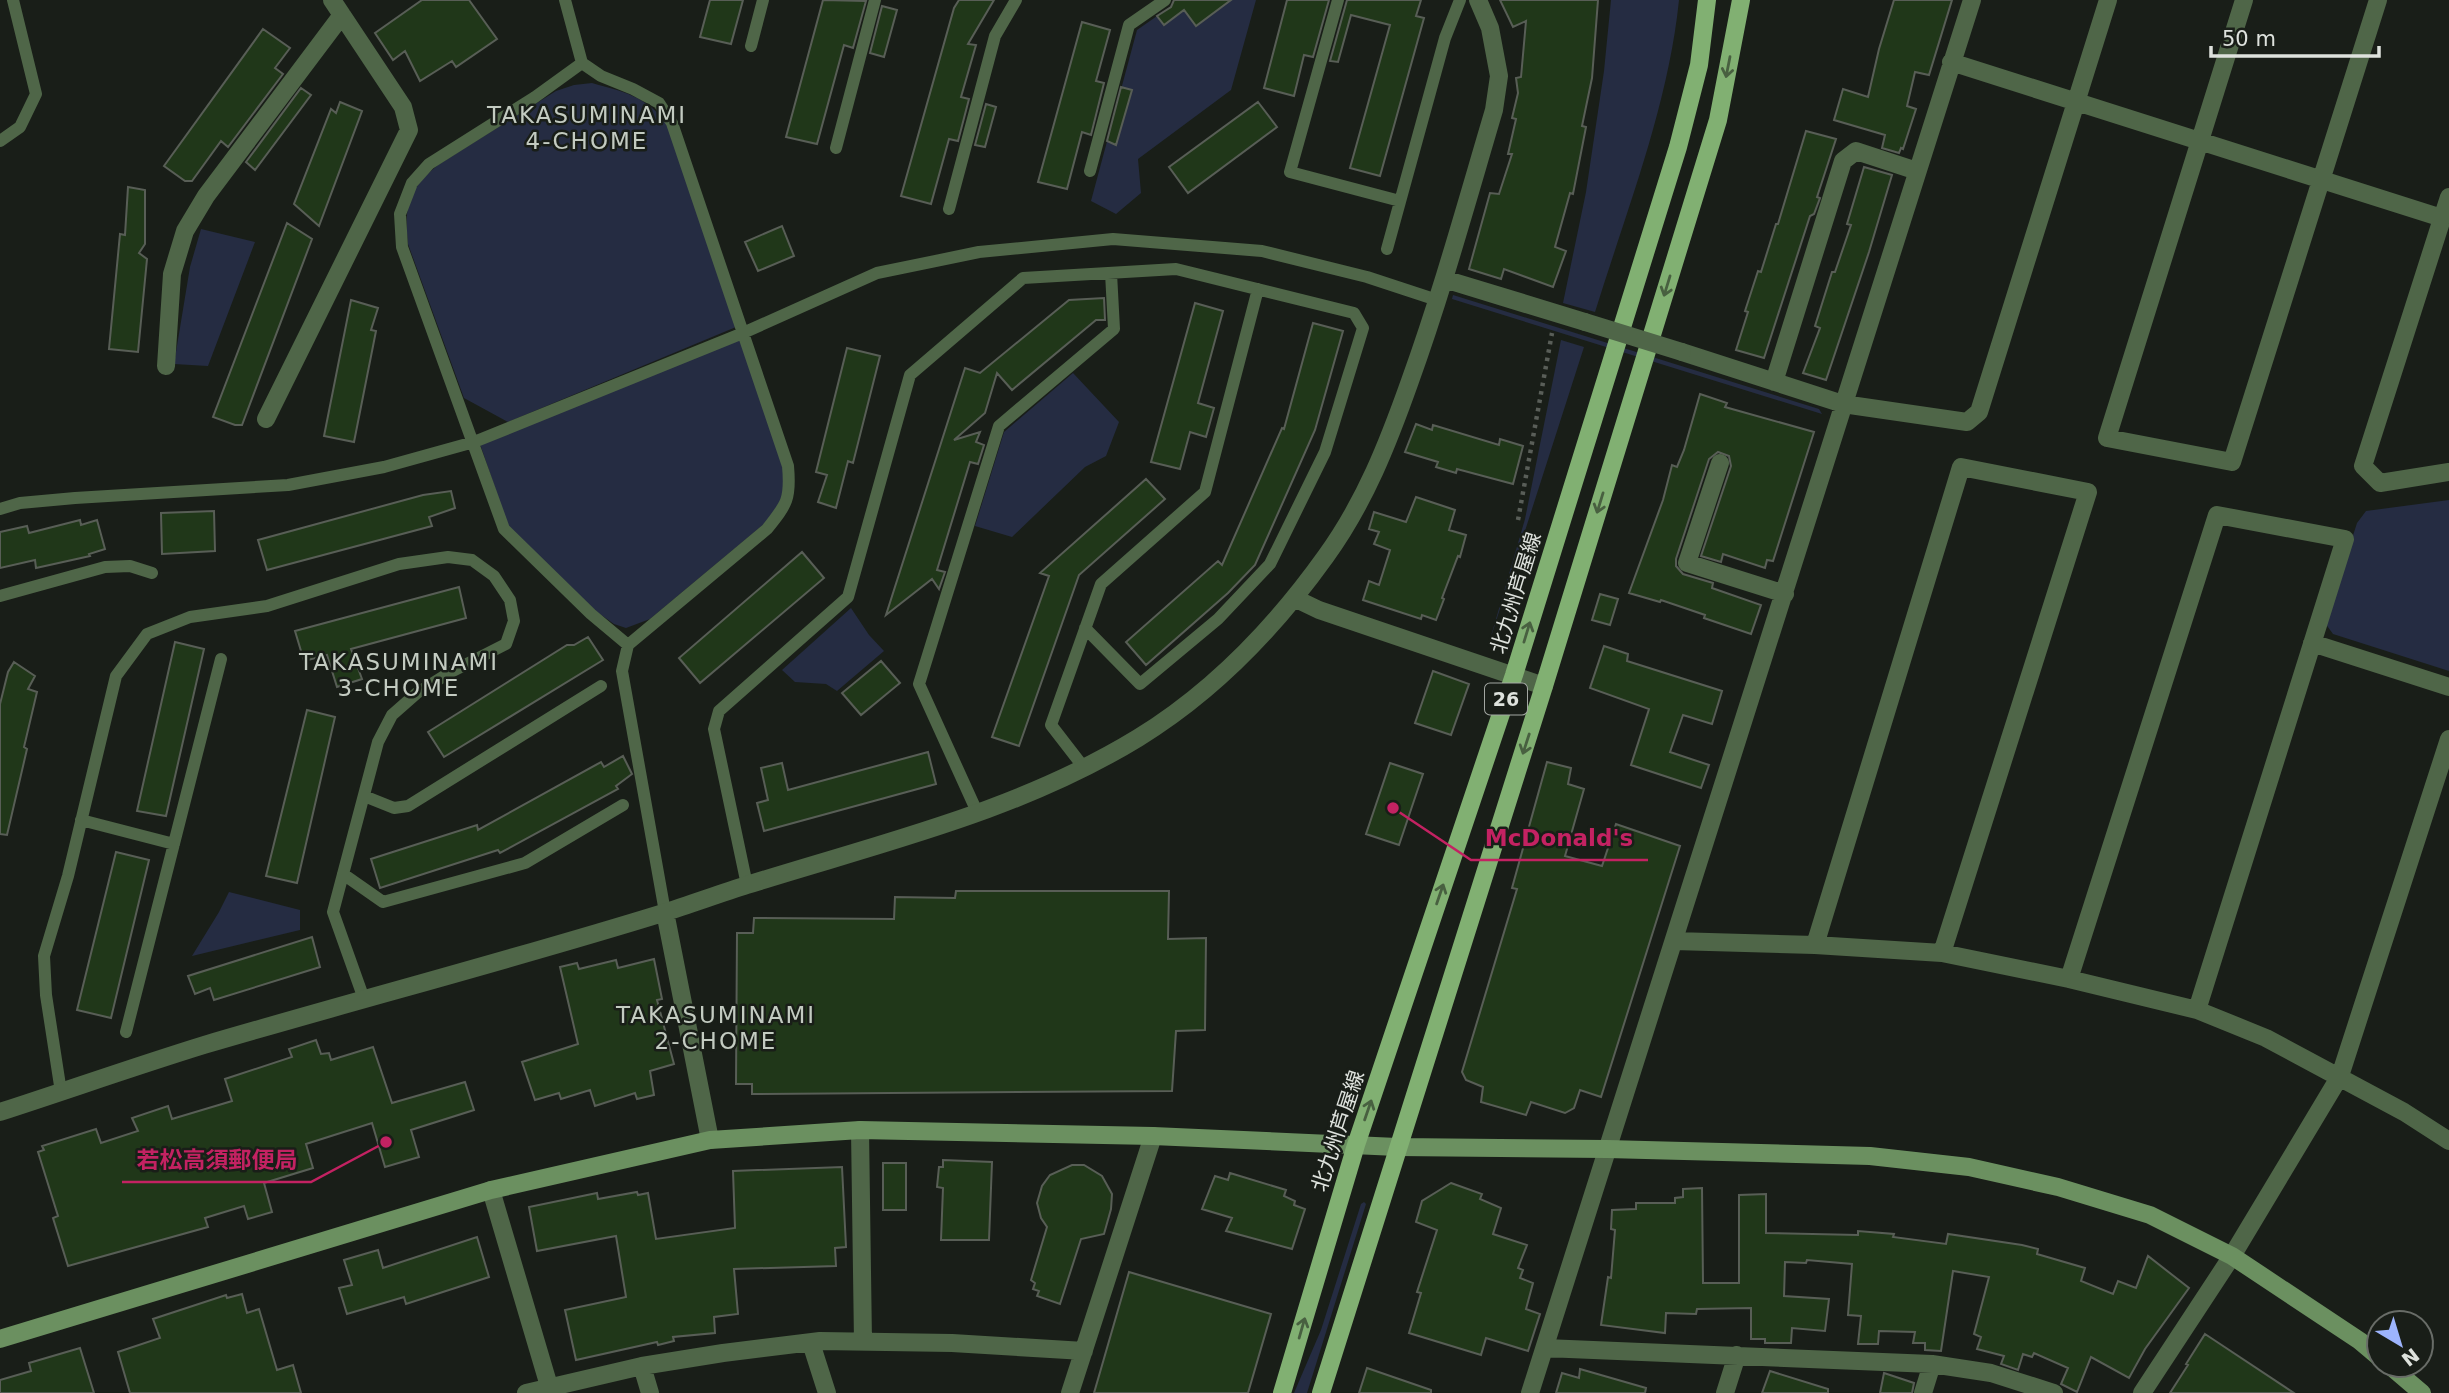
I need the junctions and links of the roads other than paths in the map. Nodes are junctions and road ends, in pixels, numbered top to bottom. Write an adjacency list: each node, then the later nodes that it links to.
1 (13, 0): 21 (lane)
2 (565, 0): 19 (lane)
3 (763, 0): 17 (lane)
4 (875, 0): 23 (lane)
5 (1016, 0): 29 (lane)
6 (1165, 0): 24 (lane)
7 (1338, 0): 28 (lane)
8 (1460, 0): 28 (lane)
9 (1478, 0): 33 (street)
10 (1707, 0): 53 (main road, 北九州芦屋線 / 26, one-way to 10)
11 (1741, 0): 55 (main road, 26, one-way to 55)
12 (1972, 0): 18 (street)
13 (2108, 0): 20 (street)
14 (2244, 0): 22 (street)
15 (2378, 0): 26 (street)
16 (337, 8): 37 (street); 40 (street)
17 (751, 46)
18 (1951, 62): 20 (street); 25 (street)
19 (582, 63): 36 (lane); 41 (lane)
20 (2076, 103): 22 (street); 39 (street)
21 (0, 141)
22 (2201, 142): 26 (street); 26 (street)
23 (836, 148)
24 (1090, 171)
25 (1917, 171): 38 (street); 39 (street)
26 (2322, 180): 30 (street)
27 (2449, 197): 30 (street)
28 (1401, 201): 31 (lane)
29 (949, 209)
30 (2442, 218): 43 (street)
31 (1387, 249)
32 (1111, 273): 34 (lane); 61 (lane); 65 (lane)
33 (1444, 279): 35 (street); 38 (street, bridge)
34 (1258, 289): 49 (lane); 49 (lane)
35 (1437, 300): 36 (lane); 48 (street)
36 (743, 333): 41 (lane); 51 (lane)
37 (166, 366)
38 (1774, 382): 39 (street)
39 (1843, 404): 46 (street)
40 (266, 419)
41 (474, 442): 44 (lane); 51 (lane)
42 (1720, 463): 46 (street)
43 (2449, 472)
44 (0, 509)
45 (152, 573): 47 (lane)
46 (1784, 594): 67 (street)
47 (0, 596)
48 (1294, 598): 53 (street); 58 (street)
49 (1086, 628): 58 (lane)
50 (2312, 643): 56 (street); 70 (street); 72 (street)
51 (628, 645): 66 (lane)
52 (221, 659): 63 (lane)
53 (1514, 675): 55 (street); 81 (main road, 北九州芦屋線 / 26, one-way to 53)
54 (601, 686): 59 (lane)
55 (1544, 686): 82 (main road, 26, one-way to 82)
56 (2449, 687)
57 (2449, 739): 74 (street)
58 (1085, 769): 61 (street)
59 (364, 796): 62 (lane); 64 (lane)
60 (623, 805): 64 (lane)
61 (978, 814): 65 (street)
62 (81, 820): 63 (lane); 75 (lane)
63 (174, 844): 73 (lane)
64 (343, 874): 71 (lane)
65 (747, 885): 66 (street)
66 (665, 912): 71 (street); 79 (street)
67 (1674, 941): 68 (street); 83 (street)
68 (1815, 945): 69 (street); 69 (street)
69 (1942, 953): 70 (street)
70 (2068, 979): 72 (street)
71 (364, 999): 75 (street)
72 (2197, 1010): 74 (street)
73 (126, 1032)
74 (2340, 1076): 80 (street); 85 (street)
75 (61, 1092): 76 (street)
76 (0, 1112)
77 (860, 1130): 78 (street); 79 (street); 87 (street)
78 (1153, 1136): 81 (street); 91 (street)
79 (710, 1140): 84 (street)
80 (2449, 1141)
81 (1356, 1145): 82 (street); 101 (main road, 北九州芦屋線 / 26, one-way to 81)
82 (1397, 1147): 83 (street); 102 (main road, 26)
83 (1607, 1149): 85 (street); 90 (street)
84 (491, 1190): 86 (street); 96 (street)
85 (2232, 1256): 89 (street); 107 (street)
86 (0, 1339)
87 (863, 1342): 88 (street); 91 (street)
88 (811, 1343): 94 (street); 99 (street)
89 (2365, 1345)
90 (1545, 1348): 92 (street); 103 (street)
91 (1084, 1351): 100 (street)
92 (1737, 1355): 93 (street); 104 (street)
93 (1932, 1364): 105 (street); 106 (street)
94 (642, 1366): 96 (street); 98 (street)
95 (2406, 1379): 108 (street)
96 (549, 1386): 97 (street)
97 (527, 1393)
98 (650, 1393)
99 (827, 1393)
100 (1070, 1393)
101 (1282, 1393)
102 (1321, 1393)
103 (1530, 1393)
104 (1725, 1393)
105 (1923, 1393)
106 (2054, 1393)
107 (2142, 1393)
108 (2422, 1393)

